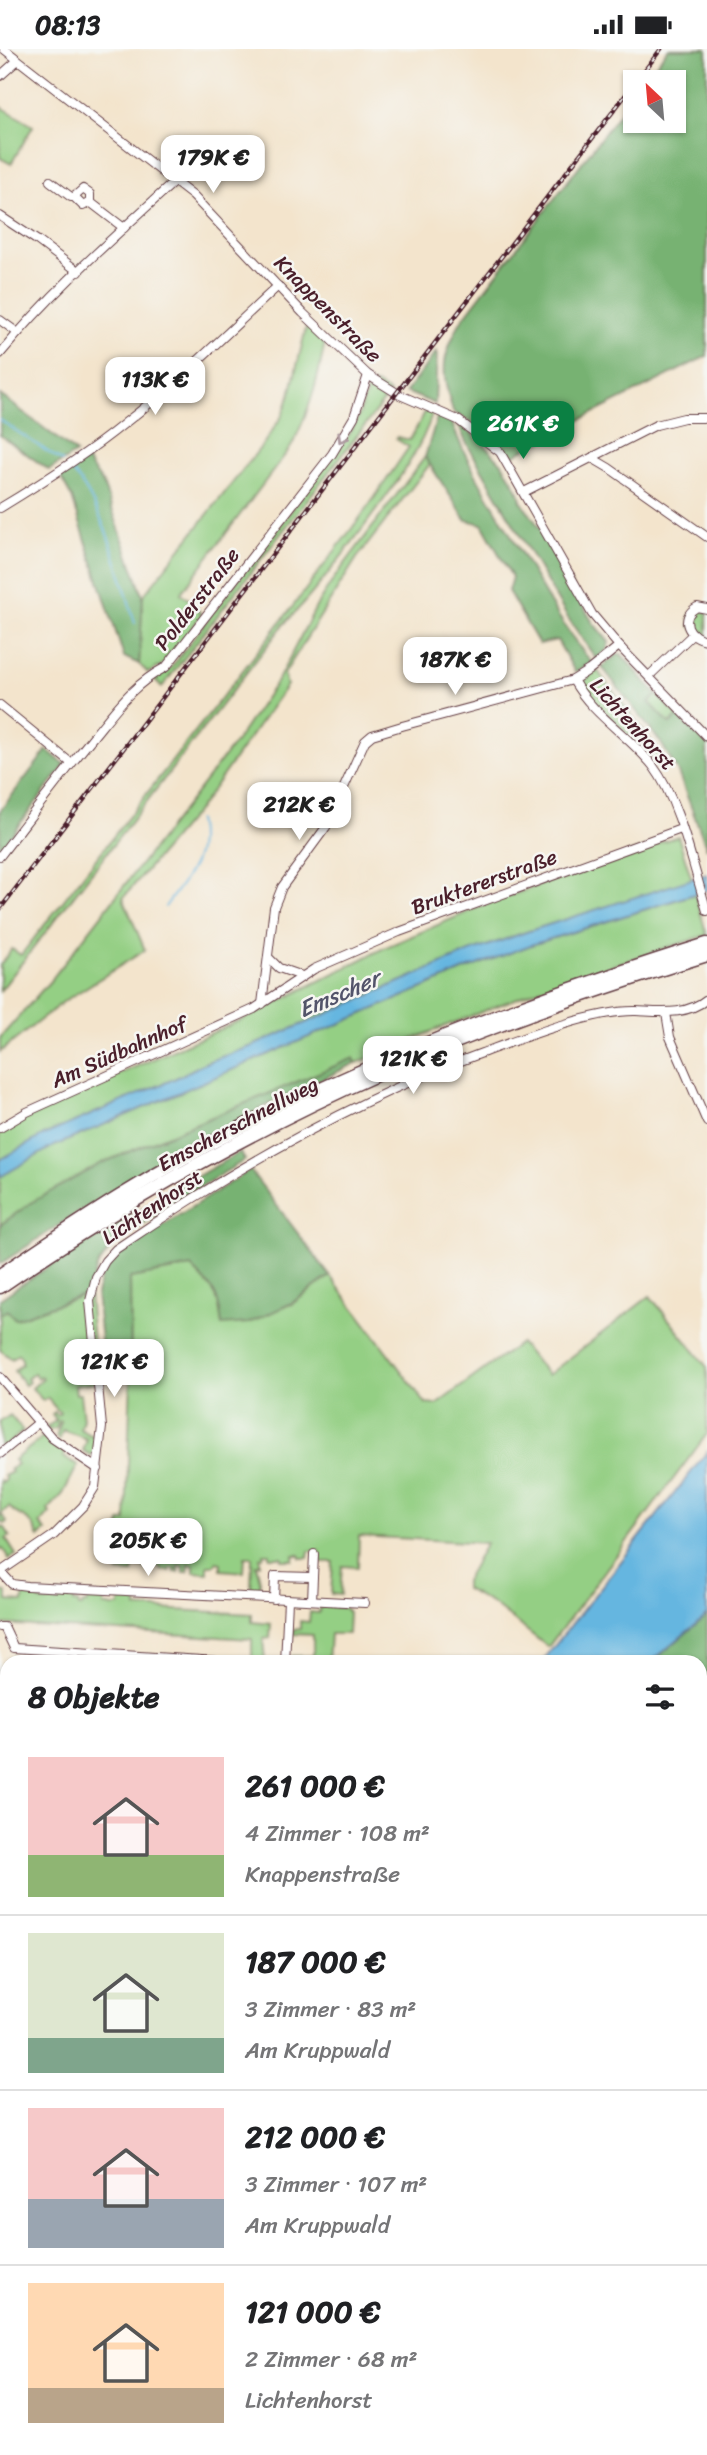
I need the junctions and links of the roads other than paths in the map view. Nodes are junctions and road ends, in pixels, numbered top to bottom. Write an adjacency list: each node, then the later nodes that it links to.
1 (4, 49): 2 (street, Knappenstraße)
2 (18, 60): 3 (street); 5 (street, Knappenstraße)
3 (0, 76)
4 (50, 181): 7 (street)
5 (175, 181): 7 (street); 9 (street, Knappenstraße)
6 (0, 216): 8 (street)
7 (124, 228): 8 (street)
8 (79, 272): 11 (street)
9 (278, 286): 13 (street, Knappenstraße); 17 (street)
10 (0, 320): 11 (street)
11 (18, 333): 12 (street)
12 (0, 354)
13 (368, 375): 16 (street, Knappenstraße); 27 (street, Polderstraße, one-way to 27)
14 (707, 418): 15 (street)
15 (592, 458): 16 (street); 18 (street)
16 (524, 492): 22 (street, Knappenstraße)
17 (0, 508)
18 (707, 537)
19 (707, 609): 20 (street)
20 (693, 634): 21 (street); 23 (street)
21 (707, 640)
22 (620, 646): 23 (street, Knappenstraße); 24 (street)
23 (649, 677): 26 (street, Knappenstraße)
24 (573, 680): 28 (street, Lichtenhorst); 33 (street)
25 (0, 705): 27 (street)
26 (707, 737)
27 (71, 763): 29 (street, Polderstraße)
28 (681, 829): 30 (street, Lichtenhorst); 34 (street, Bruktererstraße)
29 (0, 856)
30 (707, 911)
31 (707, 944): 40 (highway, Emscherschnellweg)
32 (707, 955): 41 (highway, Emscherschnellweg)
33 (268, 957): 34 (street); 36 (street)
34 (302, 976): 36 (street, Bruktererstraße)
35 (707, 999): 37 (street, Lichtenhorst)
36 (258, 1006): 39 (street, Am Südbahnhof)
37 (666, 1013): 38 (street); 45 (street, Lichtenhorst)
38 (707, 1122)
39 (0, 1128)
40 (0, 1275)
41 (0, 1287)
42 (0, 1377): 43 (street)
43 (38, 1423): 44 (street); 45 (street)
44 (0, 1454)
45 (98, 1469): 47 (street, Lichtenhorst)
46 (314, 1554): 48 (street)
47 (1, 1572): 49 (street)
48 (312, 1577): 49 (street); 51 (street)
49 (274, 1599): 50 (street)
50 (288, 1600): 51 (street); 55 (street)
51 (312, 1600): 52 (street)
52 (365, 1603)
53 (0, 1627): 54 (street)
54 (124, 1655)
55 (285, 1655)

